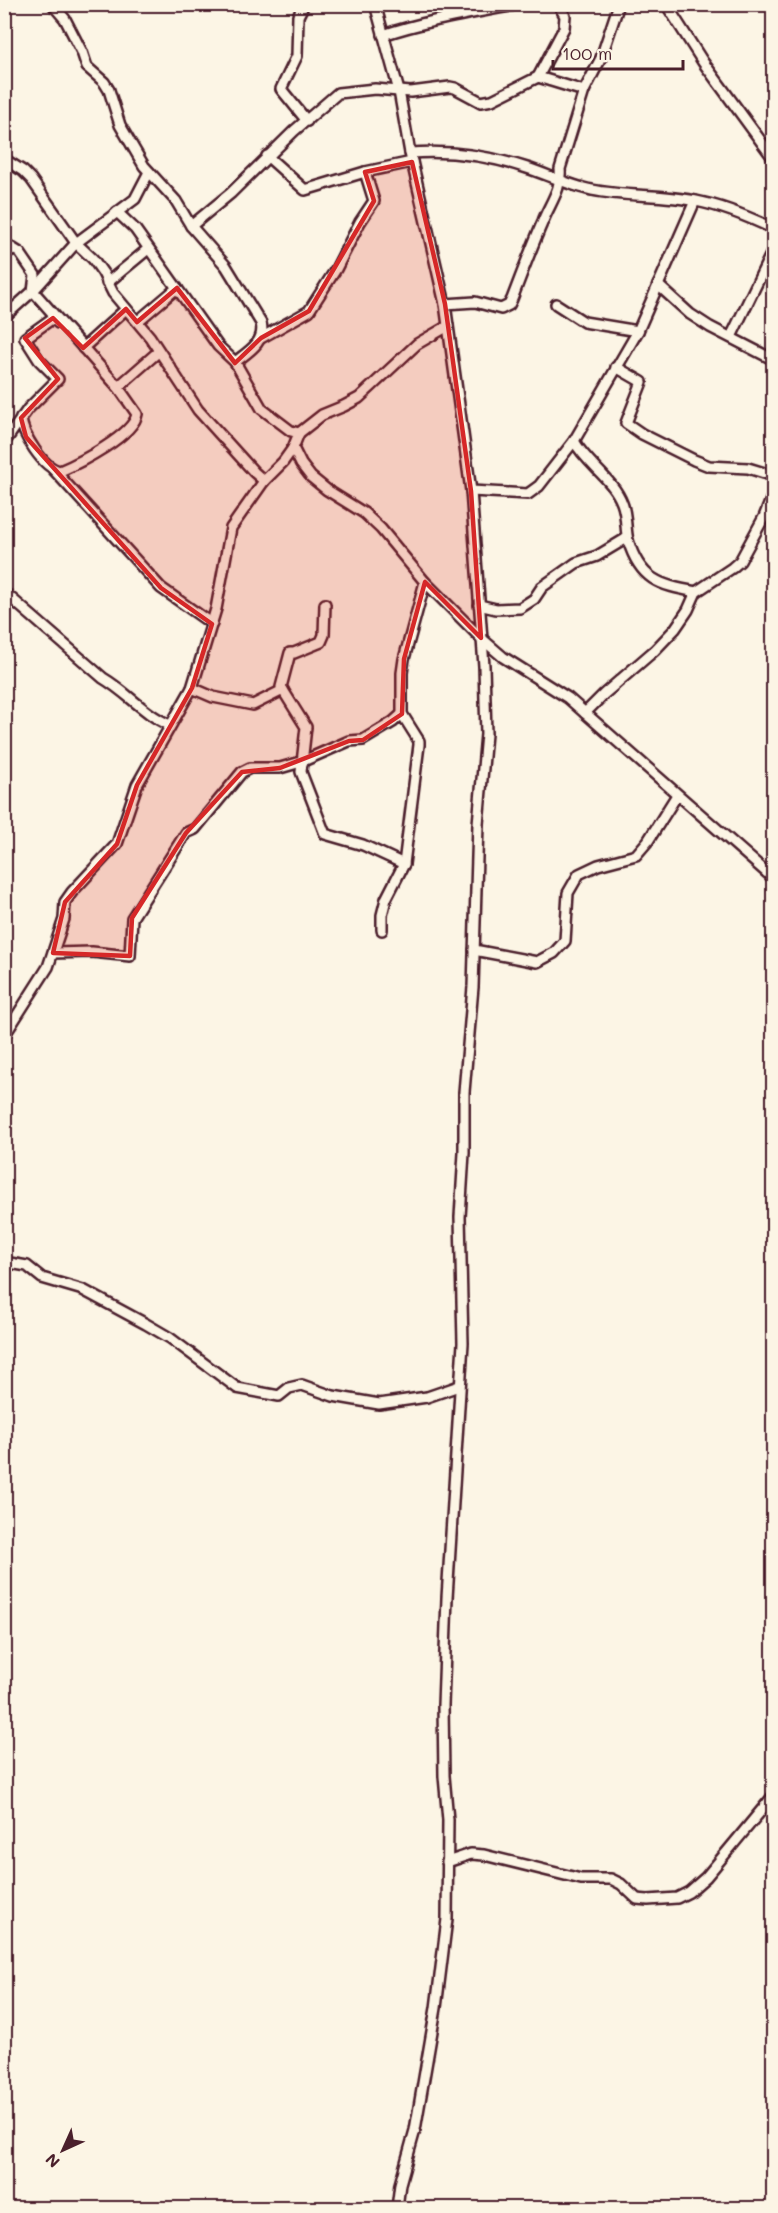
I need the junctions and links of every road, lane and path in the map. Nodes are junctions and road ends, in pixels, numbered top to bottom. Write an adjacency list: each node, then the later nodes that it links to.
1 (304, 4): 12 (street)
2 (375, 4): 8 (street)
3 (520, 4): 8 (street)
4 (558, 4): 9 (street)
5 (619, 4): 11 (street)
6 (666, 4): 16 (street)
7 (53, 5): 17 (street)
8 (383, 35): 10 (street)
9 (538, 77): 10 (street); 11 (street)
10 (399, 91): 12 (street); 14 (street)
11 (584, 91): 19 (street)
12 (307, 121): 13 (street)
13 (267, 156): 18 (street); 22 (street)
14 (411, 157): 18 (street); 19 (street); 32 (street)
15 (4, 159): 25 (street)
16 (774, 159)
17 (149, 172): 21 (street); 22 (street)
18 (365, 172): 40 (street)
19 (561, 179): 20 (street); 32 (street)
20 (695, 201): 23 (street); 29 (street)
21 (117, 212): 25 (street); 27 (street)
22 (191, 226): 40 (street)
23 (774, 229)
24 (4, 243): 31 (street)
25 (76, 243): 28 (street); 31 (street)
26 (774, 248): 39 (street)
27 (148, 249): 28 (street); 30 (street)
28 (107, 283): 34 (street)
29 (658, 285): 38 (street); 39 (street)
30 (177, 288): 36 (street); 44 (street)
31 (33, 291): 35 (street); 41 (street)
32 (445, 304): 37 (street)
33 (556, 304): 38 (street)
34 (126, 309): 36 (street); 41 (street)
35 (4, 317)
36 (138, 321): 42 (street)
37 (448, 326): 48 (street); 55 (street)
38 (638, 331): 45 (street)
39 (731, 336): 43 (street)
40 (261, 338): 44 (street)
41 (83, 348): 46 (street); 47 (street)
42 (158, 352): 46 (street); 54 (street)
43 (774, 360)
44 (235, 362): 48 (street)
45 (616, 367): 49 (street); 53 (street)
46 (118, 387): 52 (street)
47 (21, 418): 50 (street); 52 (street)
48 (299, 433): 51 (street)
49 (574, 441): 55 (street); 57 (street)
50 (4, 443)
51 (294, 448): 54 (street); 58 (street)
52 (52, 468): 63 (street)
53 (774, 476)
54 (264, 481): 63 (street)
55 (471, 492): 62 (street)
56 (774, 492): 60 (street)
57 (627, 538): 60 (street); 62 (street)
58 (425, 582): 64 (street); 68 (street)
59 (4, 592): 69 (street)
60 (696, 592): 67 (street)
61 (325, 604): 66 (street)
62 (479, 604): 64 (street)
63 (212, 624): 65 (street)
64 (481, 638): 67 (street); 75 (street)
65 (192, 688): 66 (street); 69 (street)
66 (283, 690): 70 (street)
67 (585, 713): 71 (street)
68 (402, 714): 70 (street); 72 (street)
69 (170, 725): 76 (street)
70 (301, 762): 72 (street); 76 (street)
71 (676, 795): 73 (street); 75 (street)
72 (404, 864): 74 (street)
73 (774, 879)
74 (382, 930)
75 (474, 950): 79 (street)
76 (53, 953): 77 (street)
77 (4, 1036)
78 (4, 1262): 79 (street)
79 (459, 1386): 81 (street)
80 (774, 1795): 81 (street)
81 (447, 1862): 82 (street)
82 (397, 2208)

